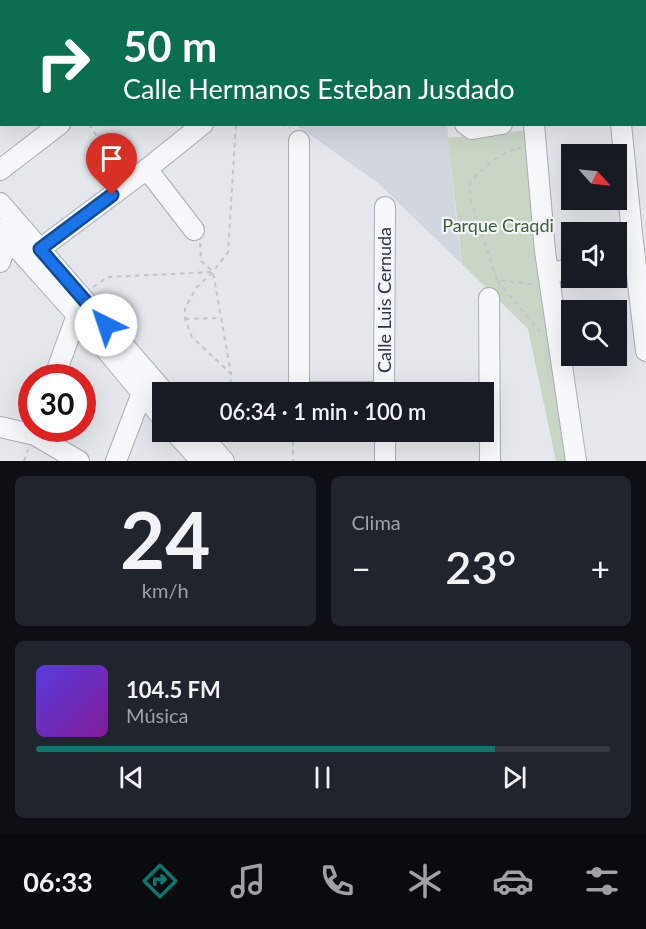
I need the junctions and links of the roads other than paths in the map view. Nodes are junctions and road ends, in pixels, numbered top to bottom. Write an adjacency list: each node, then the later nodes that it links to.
1 (57, 126): 9 (street)
2 (201, 126): 8 (street)
3 (468, 126): 4 (street)
4 (490, 126)
5 (534, 126): 18 (street)
6 (621, 126): 16 (street)
7 (299, 141): 24 (street)
8 (147, 169): 12 (street); 14 (street)
9 (0, 170)
10 (0, 203): 14 (street)
11 (385, 207): 25 (street, Calle Luis Cernuda)
12 (194, 230)
13 (4, 234): 15 (street); 20 (street)
14 (40, 249): 20 (street)
15 (0, 262)
16 (633, 262): 21 (street)
17 (561, 274): 18 (street)
18 (549, 279): 40 (street)
19 (493, 289): 39 (street)
20 (79, 306): 22 (street); 23 (street); 26 (street)
21 (646, 351)
22 (59, 364)
23 (154, 382)
24 (299, 382)
25 (384, 382)
26 (142, 393): 27 (street); 35 (street)
27 (152, 405)
28 (0, 427): 29 (street)
29 (18, 430)
30 (51, 442): 34 (street)
31 (184, 442): 36 (street)
32 (207, 442): 37 (street)
33 (385, 442): 38 (street)
34 (79, 461)
35 (116, 461)
36 (201, 461)
37 (224, 461)
38 (385, 461)
39 (490, 461)
40 (576, 461)

